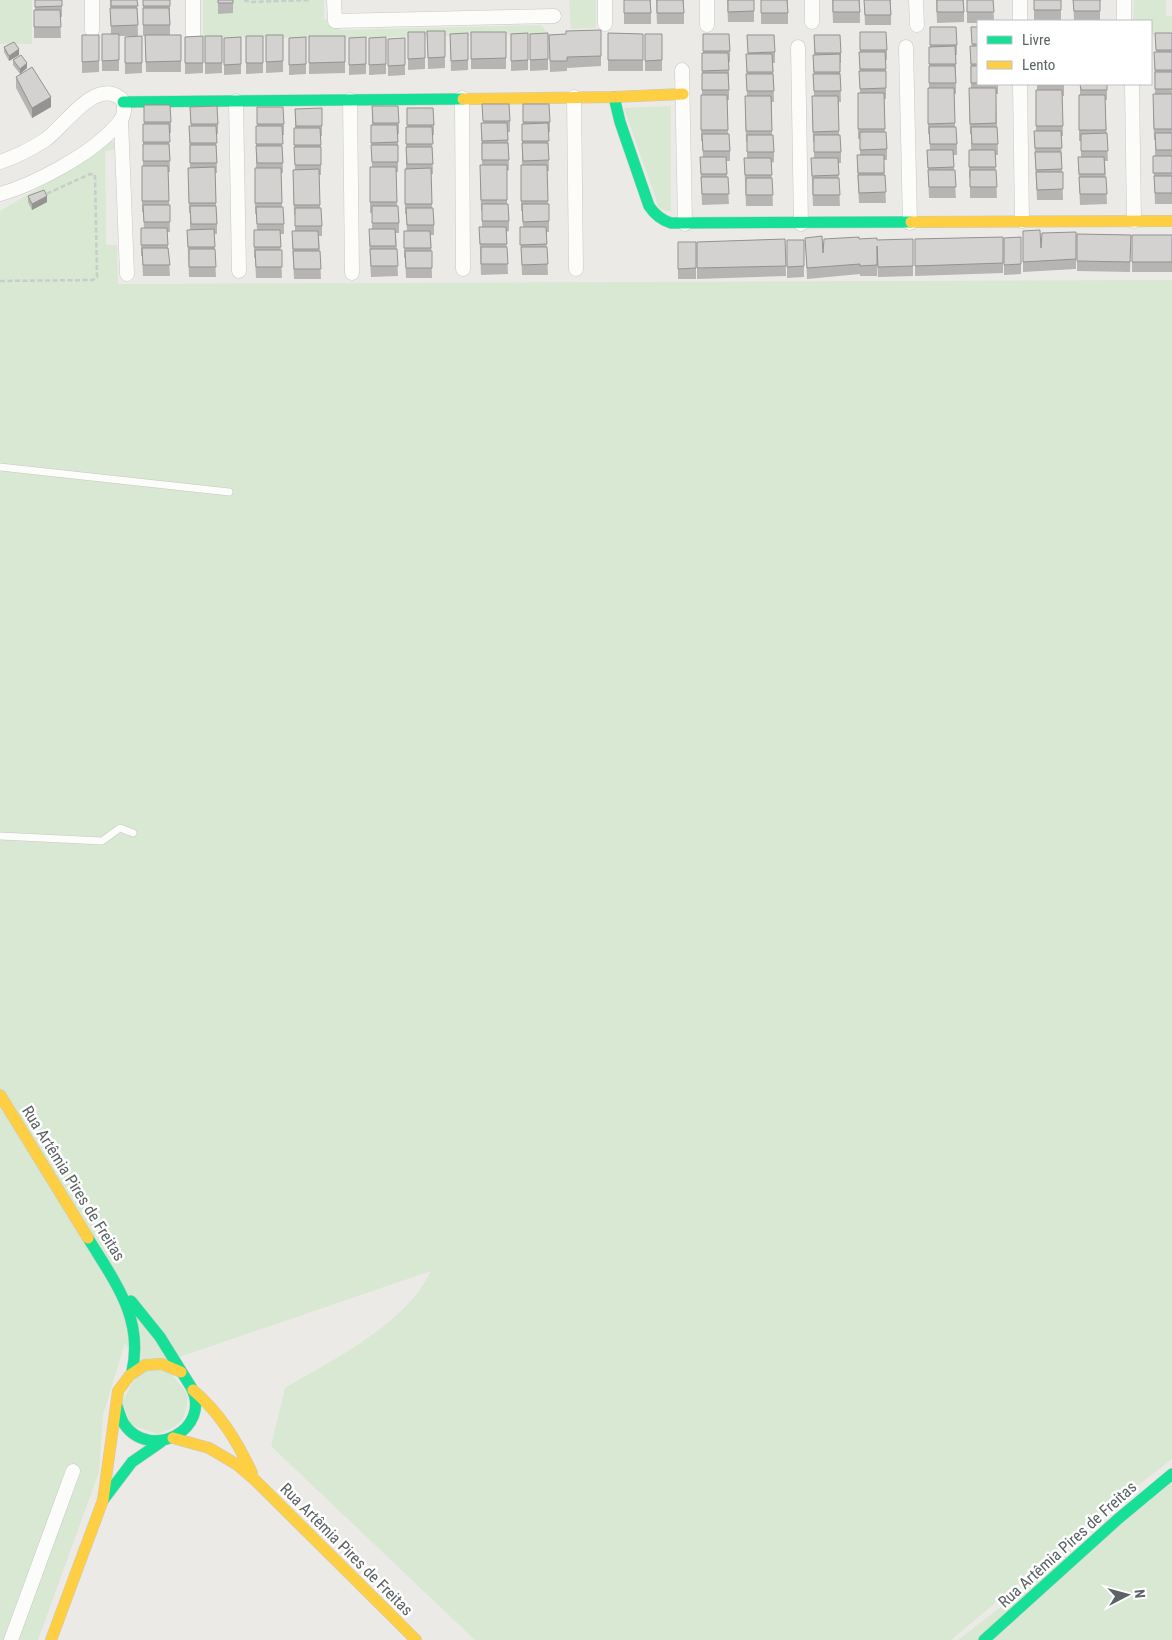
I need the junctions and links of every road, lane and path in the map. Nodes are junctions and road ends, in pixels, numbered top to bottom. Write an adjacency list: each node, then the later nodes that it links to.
1 (92, 0): 19 (street)
2 (193, 0): 20 (street)
3 (244, 0): 4 (path)
4 (311, 0)
5 (334, 0): 12 (street)
6 (605, 0): 16 (street)
7 (707, 0): 17 (street)
8 (812, 0): 15 (street)
9 (916, 0): 18 (street)
10 (1020, 0): 13 (street)
11 (1124, 0): 14 (street)
12 (554, 16)
13 (1020, 20)
14 (1124, 20)
15 (812, 22)
16 (605, 24)
17 (707, 25)
18 (916, 25)
19 (92, 30)
20 (193, 35)
21 (798, 47): 42 (street)
22 (906, 47): 40 (street)
23 (682, 70): 26 (street)
24 (1020, 85): 37 (street)
25 (1132, 85): 38 (street)
26 (683, 94): 28 (street); 41 (street)
27 (574, 97): 28 (street); 29 (street); 44 (street)
28 (614, 97): 41 (street)
29 (462, 98): 30 (street); 43 (street)
30 (350, 100): 31 (street); 46 (street)
31 (236, 101): 32 (street); 45 (street)
32 (123, 102): 33 (street); 34 (street)
33 (121, 120): 35 (street); 47 (street)
34 (0, 162)
35 (0, 194)
36 (44, 195): 48 (path)
37 (1022, 221): 38 (street); 40 (street)
38 (1134, 221): 39 (street)
39 (1172, 221)
40 (910, 223): 42 (street)
41 (685, 224): 42 (street)
42 (801, 224)
43 (463, 269)
44 (576, 269)
45 (238, 271)
46 (352, 273)
47 (127, 274)
48 (0, 281)
49 (0, 467): 50 (lane)
50 (229, 492)
51 (133, 833): 52 (lane)
52 (0, 836)
53 (0, 1094): 54 (street, Rua Artêmia Pires de Freitas)
54 (120, 1290): 55 (street); 56 (street)
55 (132, 1371): 56 (street); 58 (street)
56 (181, 1372): 57 (street)
57 (193, 1390): 59 (street); 63 (street)
58 (117, 1405): 60 (street); 64 (street)
59 (173, 1438): 60 (street); 63 (street)
60 (161, 1442): 64 (street)
61 (73, 1471): 65 (street)
62 (1172, 1474): 68 (street, Rua Artêmia Pires de Freitas)
63 (256, 1481): 67 (street, Rua Artêmia Pires de Freitas)
64 (103, 1500): 66 (street)
65 (10, 1640)
66 (51, 1640)
67 (416, 1640)
68 (984, 1640)

